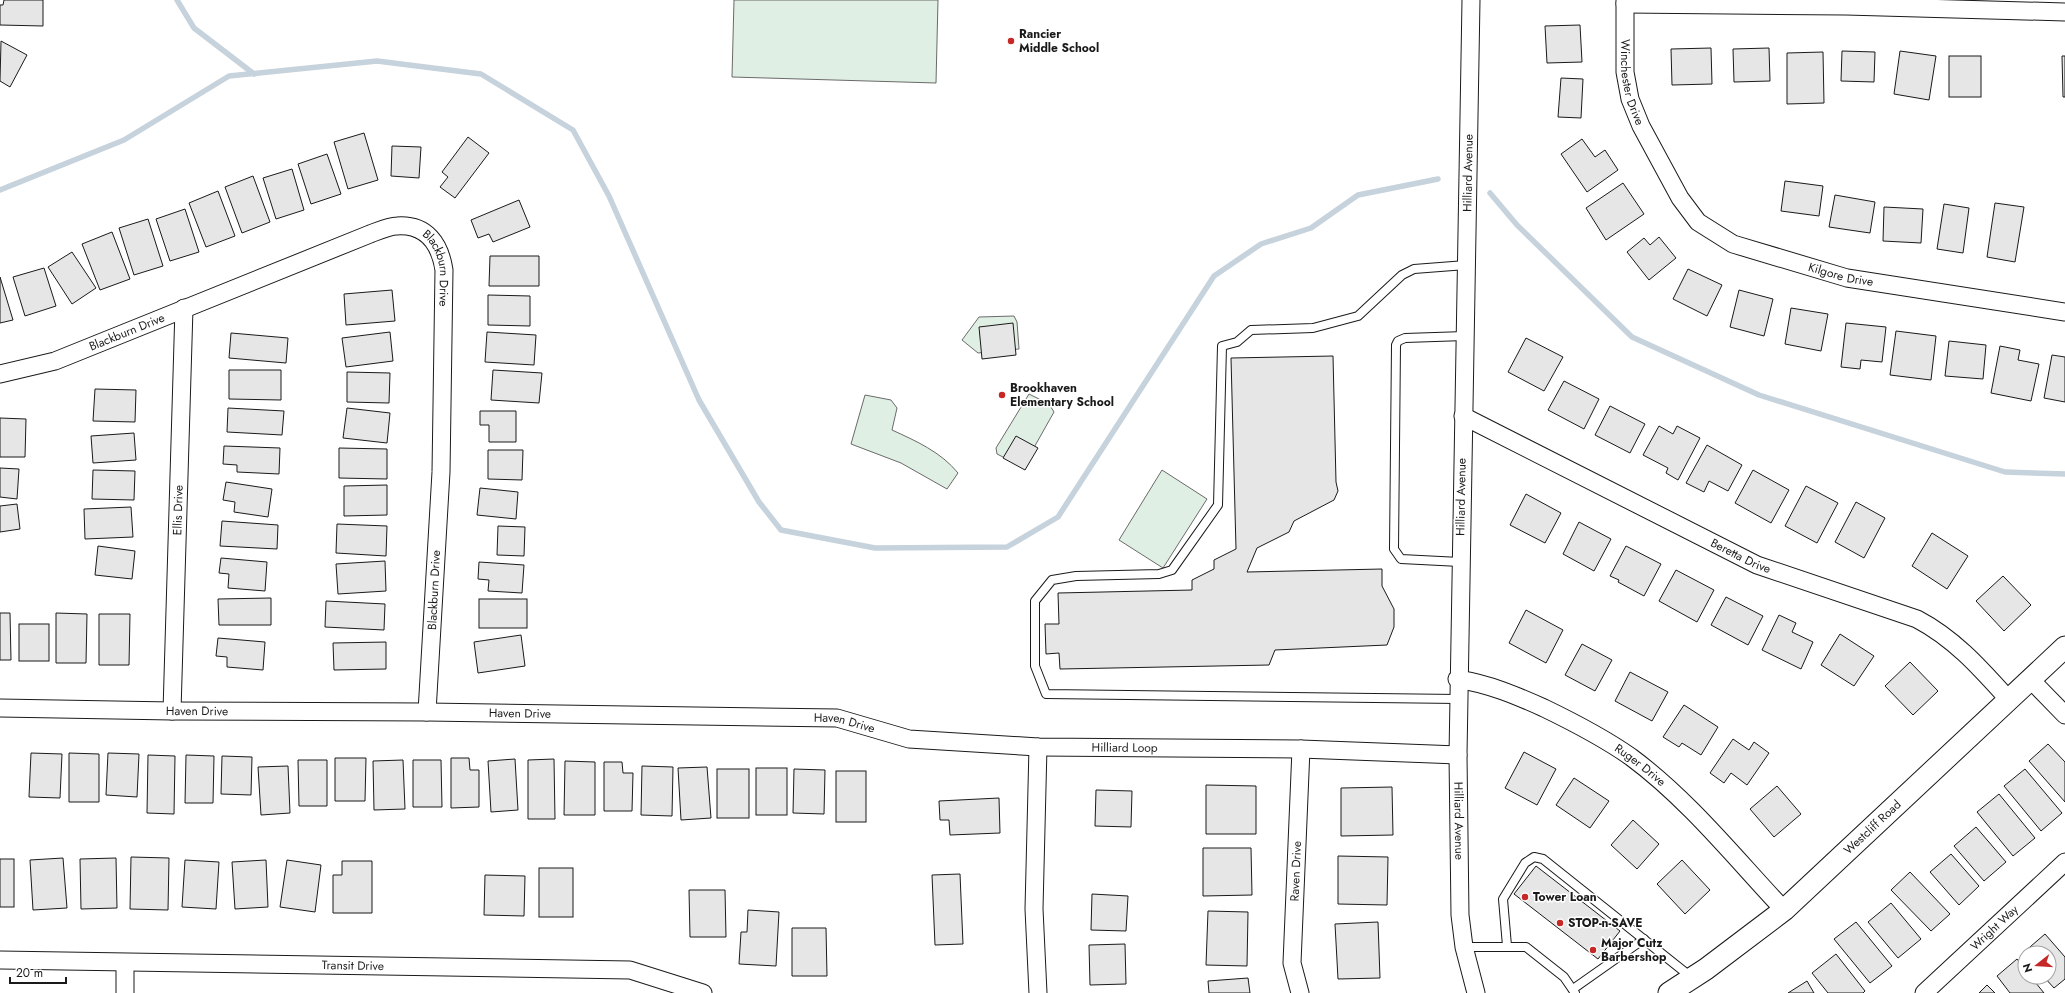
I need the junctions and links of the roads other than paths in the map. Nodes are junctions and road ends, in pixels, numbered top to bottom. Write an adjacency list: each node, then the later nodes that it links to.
1 (1471, 0): 5 (street, Hilliard Avenue)
2 (1625, 2): 3 (street); 4 (street, Winchester Drive)
3 (2065, 12)
4 (1659, 159): 7 (street, Kilgore Drive)
5 (1466, 265): 8 (street, Hilliard Avenue); 15 (lane)
6 (184, 308): 9 (street, Blackburn Drive); 18 (street, Ellis Drive); 19 (street, Blackburn Drive)
7 (2065, 312)
8 (1465, 336): 10 (street, Hilliard Avenue); 11 (lane)
9 (0, 374)
10 (1463, 416): 11 (street, Hilliard Avenue); 16 (street, Beretta Drive)
11 (1460, 562): 13 (street, Hilliard Avenue)
12 (2065, 647): 14 (street, Westcliff Road)
13 (1458, 679): 15 (street, Hilliard Avenue); 25 (street, Ruger Drive)
14 (2030, 680): 16 (street, Westcliff Road); 20 (street)
15 (1458, 699): 23 (street, Hilliard Avenue)
16 (2009, 700): 25 (street, Westcliff Road)
17 (0, 708): 18 (street, Haven Drive)
18 (172, 712): 19 (street, Haven Drive)
19 (427, 712): 21 (street, Haven Drive)
20 (2065, 715)
21 (1038, 747): 22 (street, Hilliard Loop); 35 (street)
22 (1301, 749): 23 (street, Hilliard Loop); 36 (street, Raven Drive)
23 (1458, 755): 28 (street, Hilliard Avenue)
24 (2065, 862): 39 (street, Wright Way)
25 (1784, 910): 31 (street, Westcliff Road)
26 (1644, 939): 27 (lane); 31 (lane); 32 (lane)
27 (1507, 946): 28 (lane); 32 (lane)
28 (1464, 947): 37 (street, Hilliard Avenue)
29 (0, 960): 30 (street, Transit Drive)
30 (125, 963): 33 (street); 34 (street, Transit Drive)
31 (1693, 979): 38 (street, Westcliff Road)
32 (1574, 991)
33 (124, 993)
34 (703, 993)
35 (1038, 993)
36 (1300, 993)
37 (1476, 993)
38 (1669, 993)
39 (1924, 993)

